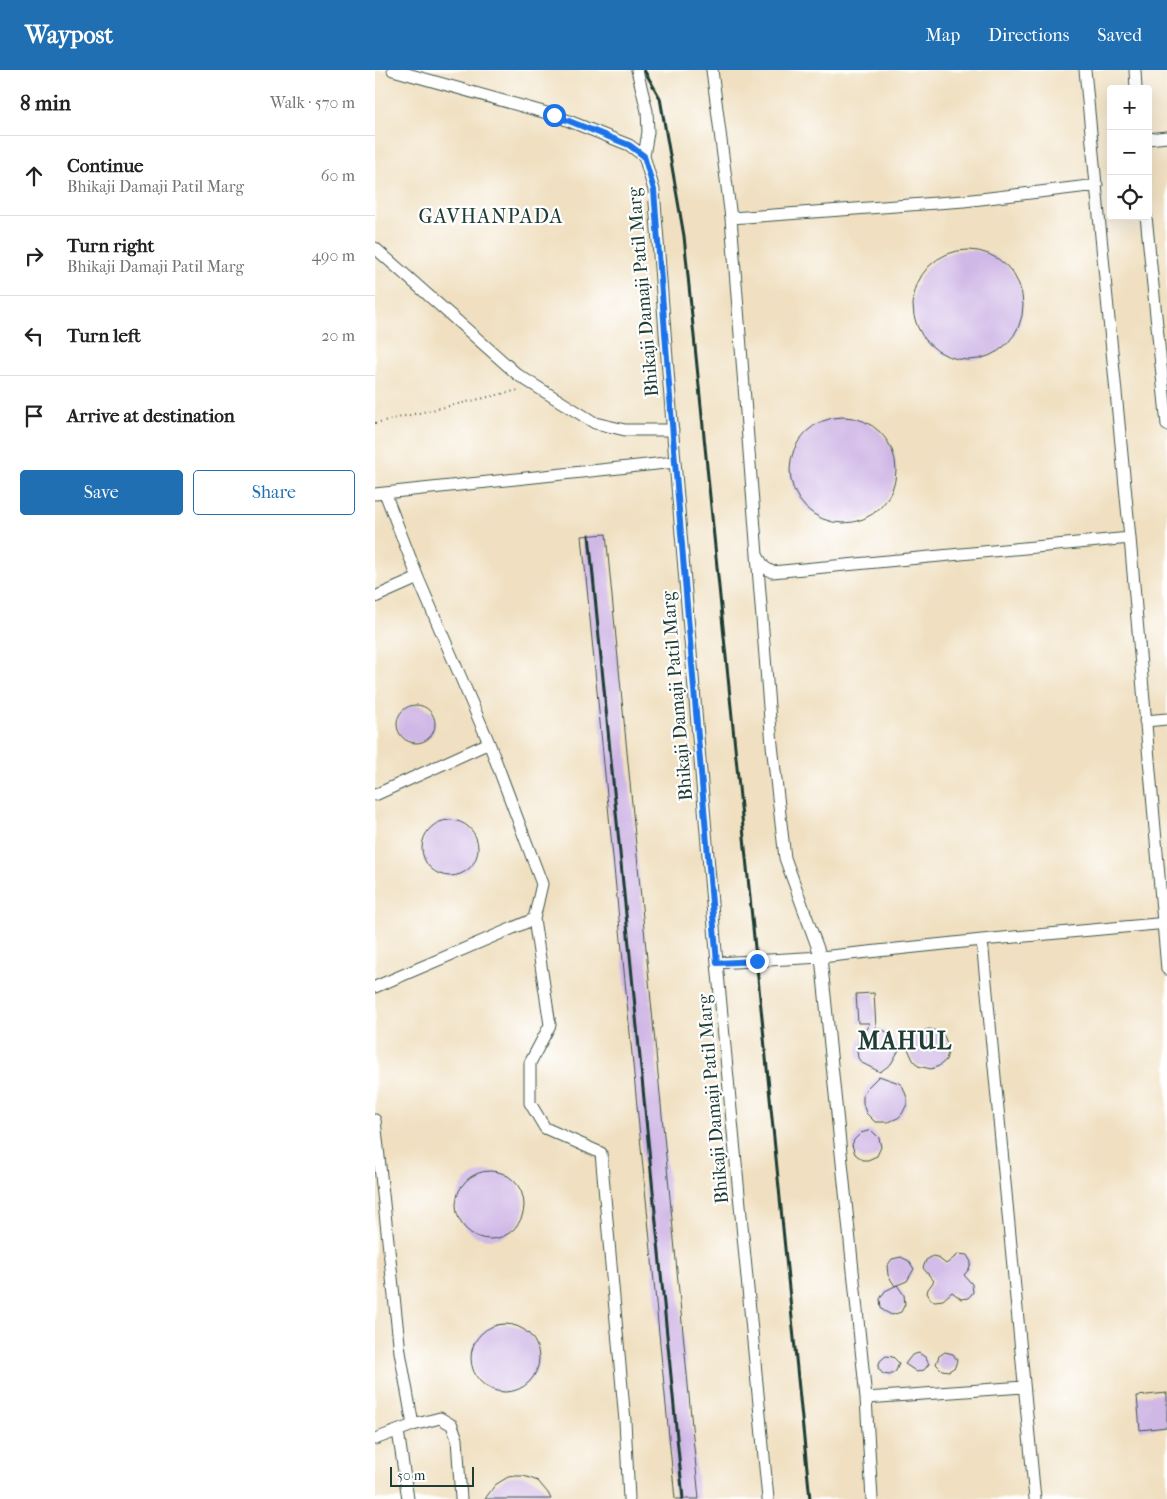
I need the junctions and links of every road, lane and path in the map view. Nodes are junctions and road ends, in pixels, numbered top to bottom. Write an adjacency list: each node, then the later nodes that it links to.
1 (393, 70): 9 (street)
2 (637, 70): 9 (street)
3 (712, 70): 11 (street)
4 (1085, 70): 10 (street)
5 (1135, 70): 6 (street)
6 (1136, 85)
7 (1167, 137): 8 (street)
8 (1152, 139)
9 (644, 156): 18 (street, Bhikaji Damaji Patil Marg)
10 (1097, 186): 11 (street); 21 (street)
11 (731, 218): 22 (street)
12 (1147, 220): 14 (street)
13 (375, 248): 15 (street)
14 (1162, 341): 17 (street)
15 (536, 386): 16 (path); 18 (street)
16 (375, 424)
17 (1167, 425)
18 (673, 430): 19 (street, Bhikaji Damaji Patil Marg)
19 (675, 462): 20 (street); 33 (street, Bhikaji Damaji Patil Marg)
20 (380, 494): 23 (street)
21 (1130, 538): 22 (street); 26 (street)
22 (757, 555): 32 (street)
23 (418, 578): 24 (street); 27 (street)
24 (375, 597)
25 (1167, 718): 26 (street)
26 (1145, 721): 30 (street)
27 (489, 743): 28 (street); 29 (street)
28 (375, 795)
29 (534, 919): 35 (street); 45 (street)
30 (1164, 923): 31 (street); 34 (street)
31 (982, 940): 32 (street); 38 (street)
32 (821, 957): 33 (street); 39 (street)
33 (717, 963): 46 (street, Bhikaji Damaji Patil Marg)
34 (1167, 969)
35 (375, 987)
36 (375, 1120): 37 (street)
37 (376, 1144): 40 (street)
38 (1024, 1387): 39 (street); 48 (street)
39 (866, 1398): 47 (street)
40 (413, 1425): 41 (street); 44 (street)
41 (398, 1431): 42 (street); 43 (street)
42 (375, 1440)
43 (408, 1499)
44 (461, 1499)
45 (629, 1499)
46 (768, 1499)
47 (872, 1499)
48 (1035, 1499)

